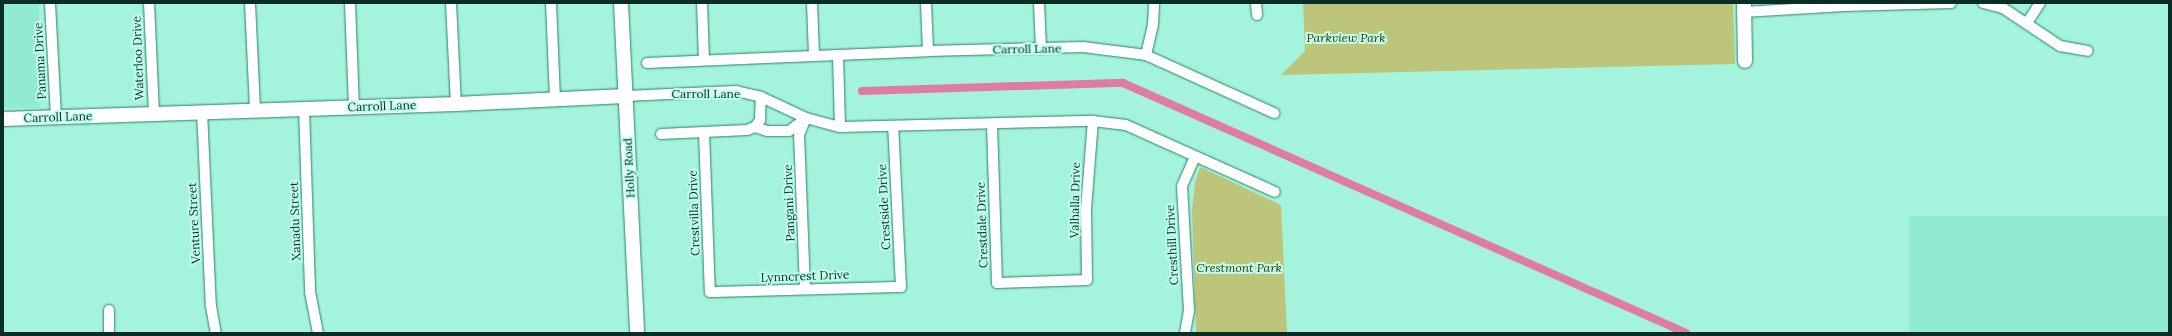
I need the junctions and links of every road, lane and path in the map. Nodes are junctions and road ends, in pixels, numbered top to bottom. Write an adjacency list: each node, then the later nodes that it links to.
1 (50, 3): 40 (street, Panama Drive)
2 (149, 3): 38 (street, Waterloo Drive)
3 (250, 3): 36 (street)
4 (350, 3): 34 (street)
5 (451, 3): 33 (street)
6 (551, 3): 32 (street)
7 (621, 3): 30 (street, Holly Road)
8 (702, 3): 27 (street)
9 (812, 3): 24 (street)
10 (926, 3): 22 (street)
11 (1039, 3): 21 (street)
12 (1154, 3): 26 (street)
13 (1256, 3): 19 (street)
14 (1951, 3): 17 (street)
15 (1983, 3): 20 (street)
16 (2040, 3): 20 (street)
17 (1844, 4): 18 (street)
18 (1744, 8): 28 (street)
19 (1257, 15)
20 (2027, 23): 23 (street)
21 (1041, 49): 22 (street, Carroll Lane); 26 (street, Carroll Lane)
22 (928, 51): 25 (street, Carroll Lane)
23 (2088, 51)
24 (814, 55): 25 (street, Carroll Lane); 27 (street, Carroll Lane)
25 (838, 55): 47 (street)
26 (1146, 55): 39 (street, Carroll Lane)
27 (704, 60): 29 (street, Carroll Lane)
28 (1745, 62)
29 (647, 63)
30 (625, 96): 31 (street, Carroll Lane); 32 (street, Carroll Lane); 60 (street, Holly Road)
31 (761, 97): 41 (street, Carroll Lane); 46 (street)
32 (555, 100): 33 (street, Carroll Lane)
33 (456, 104): 34 (street, Carroll Lane)
34 (354, 107): 35 (street, Carroll Lane)
35 (304, 108): 36 (street, Carroll Lane); 59 (street, Xanadu Street)
36 (255, 109): 37 (street, Carroll Lane)
37 (202, 111): 38 (street, Carroll Lane); 58 (street, Venture Street)
38 (154, 113): 40 (street, Carroll Lane)
39 (1274, 114)
40 (56, 117): 42 (street, Carroll Lane)
41 (806, 118): 46 (street); 47 (street, Carroll Lane); 54 (street, Pangani Drive)
42 (3, 119)
43 (1093, 121): 44 (street, Carroll Lane); 50 (street, Carroll Lane); 52 (street, Valhalla Drive)
44 (992, 124): 45 (street, Carroll Lane); 52 (street, Crestdale Drive)
45 (893, 126): 47 (street, Carroll Lane); 53 (street, Crestside Drive)
46 (755, 127): 48 (street)
47 (840, 127)
48 (704, 132): 49 (street); 55 (street, Crestvilla Drive)
49 (661, 134)
50 (1195, 157): 51 (street, Carroll Lane); 61 (street, Cresthill Drive)
51 (1275, 192)
52 (1087, 280)
53 (901, 287): 54 (street, Lynncrest Drive)
54 (804, 289): 55 (street, Lynncrest Drive)
55 (710, 292)
56 (109, 310): 57 (street)
57 (109, 333)
58 (216, 333)
59 (318, 333)
60 (637, 333)
61 (1185, 333)

